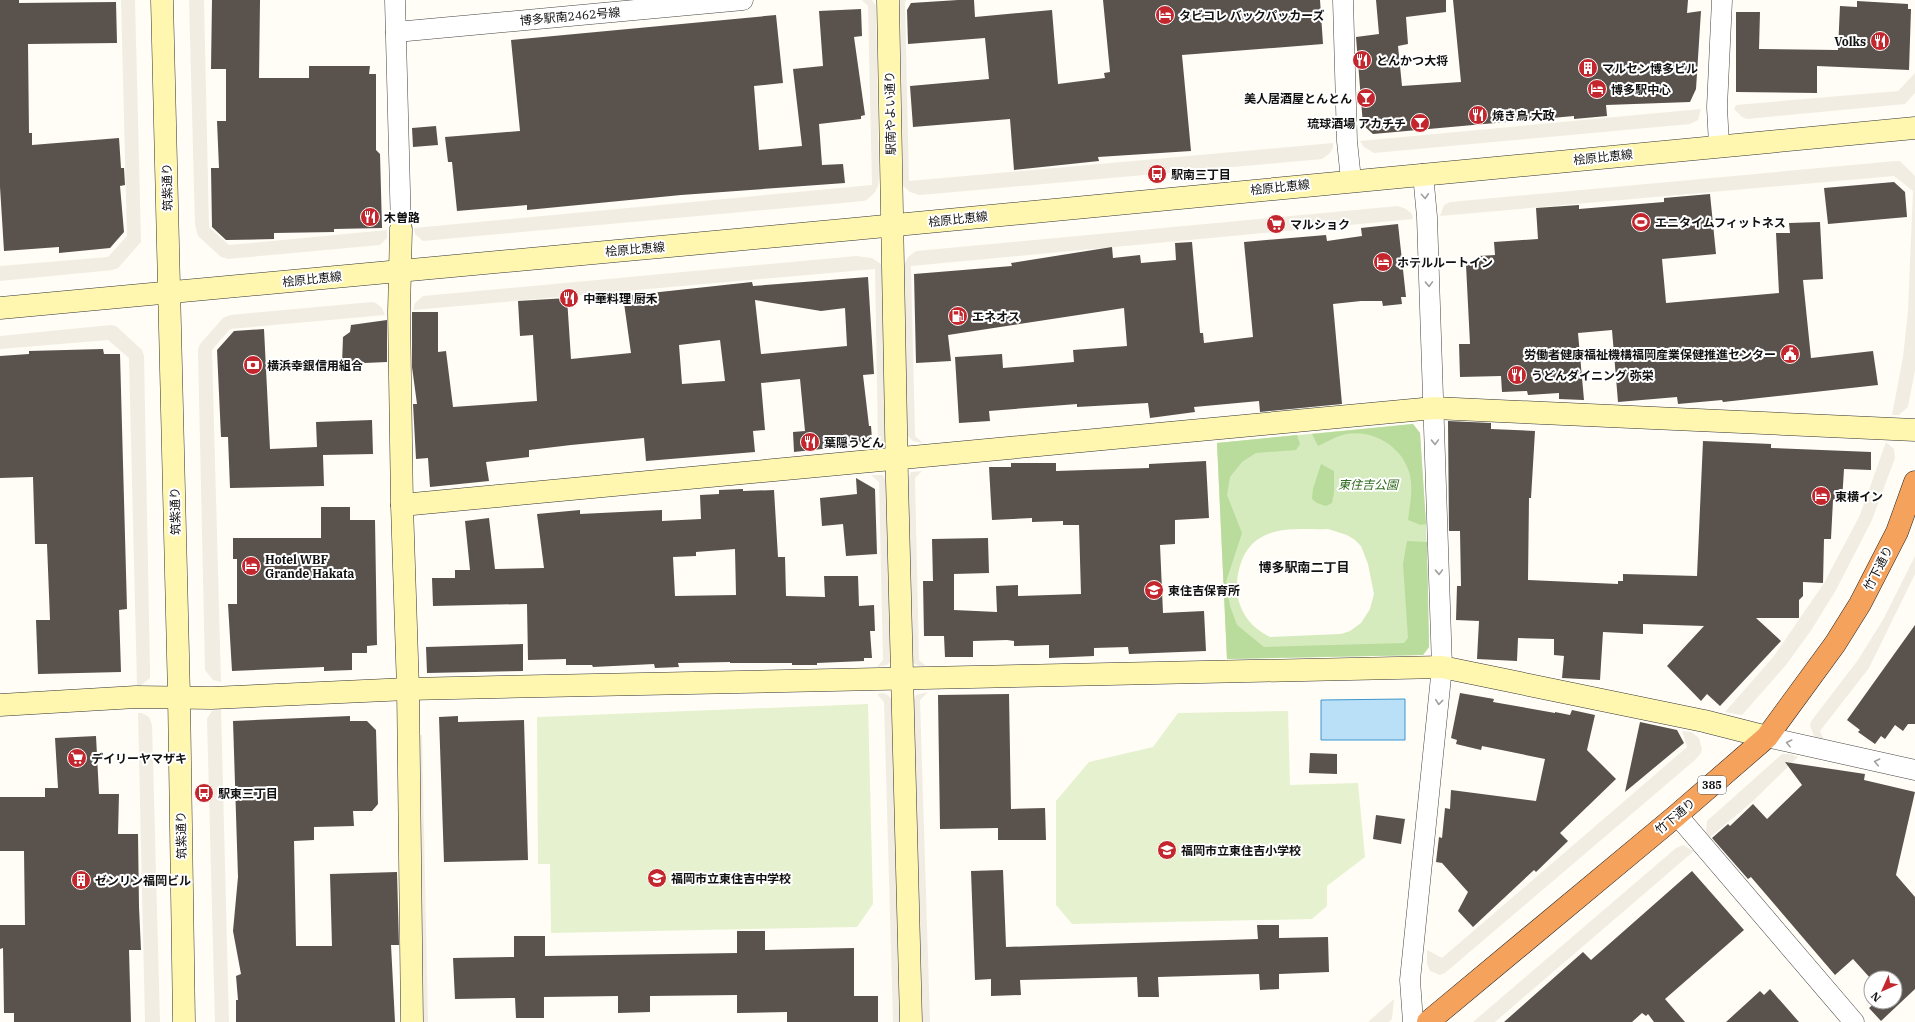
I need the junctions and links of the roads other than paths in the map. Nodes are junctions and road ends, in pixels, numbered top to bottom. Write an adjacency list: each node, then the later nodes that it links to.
1 (162, 0): 15 (street, 筑紫通り)
2 (395, 0): 7 (street)
3 (743, 0): 7 (street, 博多駅南2462号線)
4 (888, 0): 12 (street, 駅南やよい通り)
5 (1343, 0): 11 (street)
6 (1722, 0): 9 (street)
7 (396, 32): 13 (street)
8 (1915, 128): 9 (street, 桧原比恵線)
9 (1719, 145): 10 (street, 桧原比恵線)
10 (1424, 174): 11 (street, 桧原比恵線); 17 (street, one-way to 17)
11 (1351, 180): 12 (street, 桧原比恵線)
12 (892, 225): 14 (street, 桧原比恵線); 19 (street, 駅南やよい通り)
13 (401, 229): 14 (street)
14 (400, 270): 15 (street, 桧原比恵線); 21 (street)
15 (169, 292): 16 (street, 桧原比恵線); 25 (street, 筑紫通り)
16 (0, 308)
17 (1434, 408): 18 (street); 19 (street); 22 (street, one-way to 22)
18 (1915, 430)
19 (896, 459): 21 (street); 23 (street, 駅南やよい通り)
20 (1915, 482): 27 (highway, 竹下通り / 385)
21 (402, 505): 24 (street)
22 (1442, 667): 23 (street); 27 (street); 33 (street, one-way to 33)
23 (902, 680): 24 (street); 32 (street, 駅南やよい通り)
24 (408, 689): 25 (street); 31 (street)
25 (179, 696): 26 (street); 30 (street, 筑紫通り)
26 (0, 705)
27 (1767, 737): 28 (street, one-way to 27); 29 (highway, 竹下通り / 385)
28 (1915, 770)
29 (1677, 816): 34 (highway, 竹下通り / 385); 35 (street)
30 (184, 1022)
31 (412, 1022)
32 (911, 1022)
33 (1413, 1022)
34 (1428, 1022)
35 (1854, 1022)

